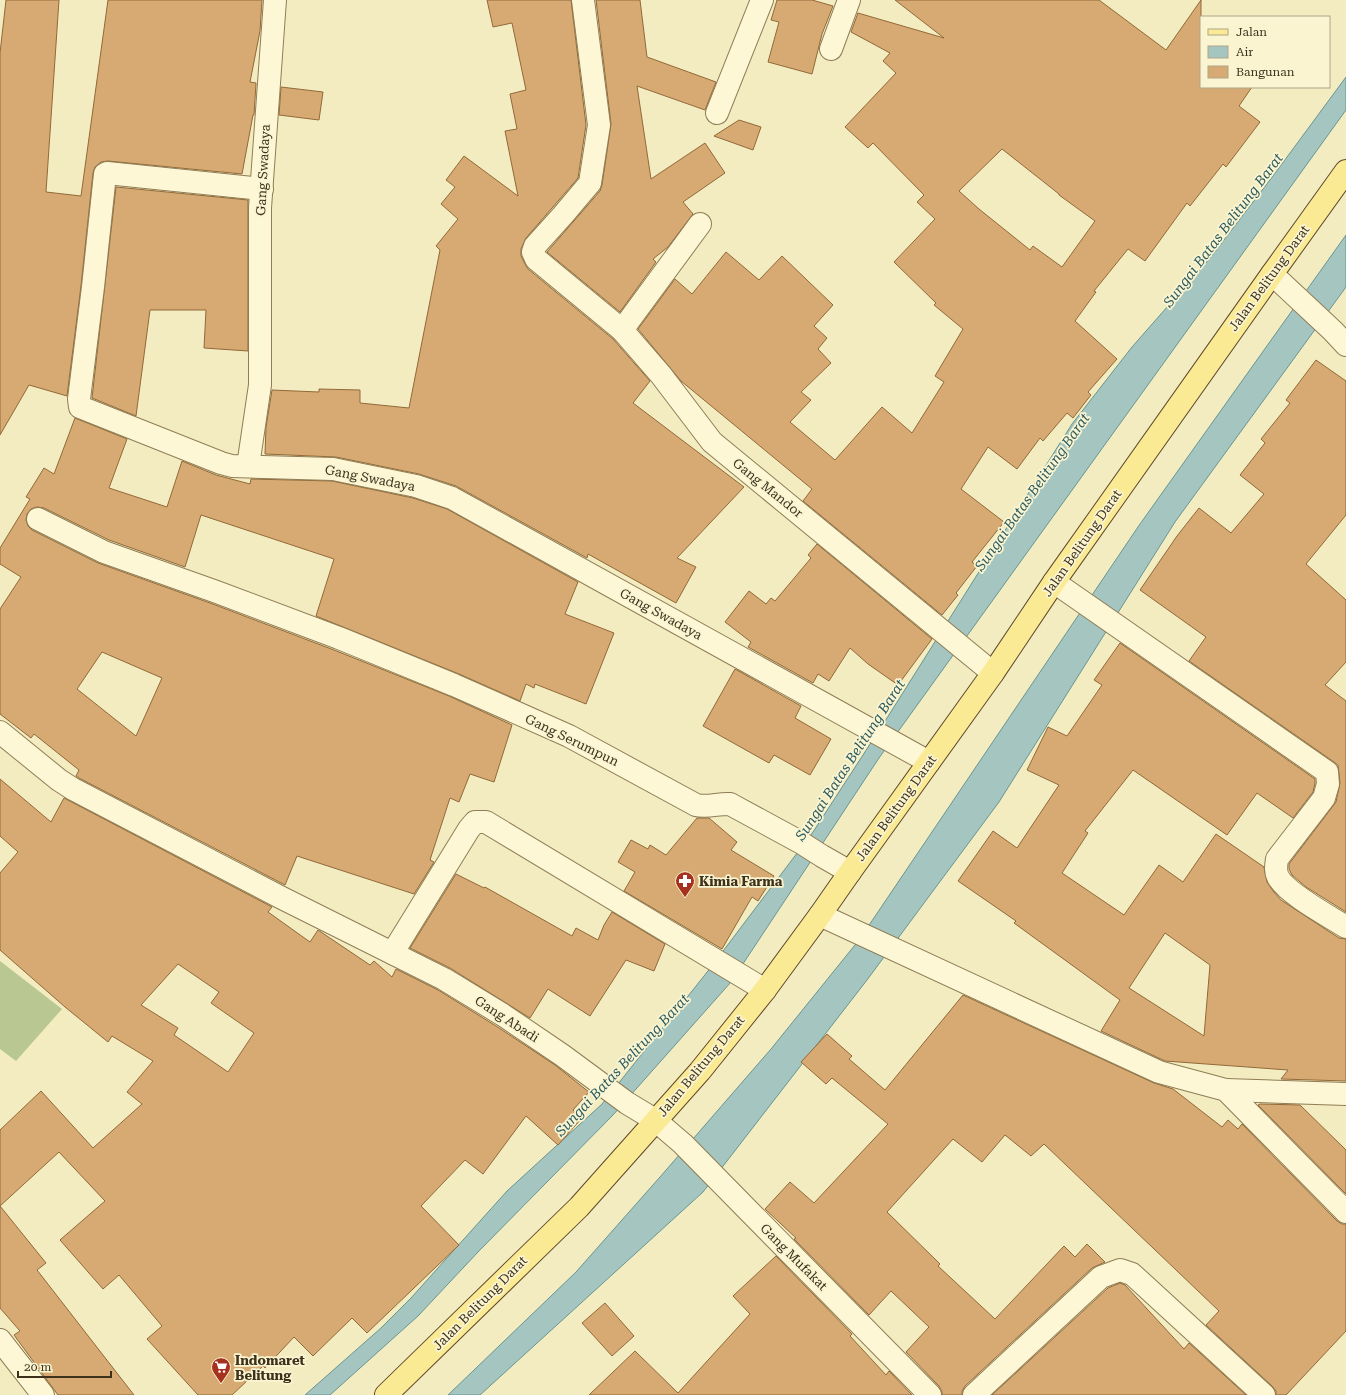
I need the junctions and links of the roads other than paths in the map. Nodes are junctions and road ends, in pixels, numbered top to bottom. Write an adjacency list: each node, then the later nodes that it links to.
1 (275, 0): 8 (street, Gang Swadaya)
2 (583, 0): 11 (street, Gang Mandor)
3 (762, 0): 6 (street)
4 (849, 0): 5 (street)
5 (831, 49)
6 (717, 113)
7 (1346, 171): 10 (main road, Jalan Belitung Darat)
8 (262, 189): 13 (street, Gang Swadaya); 13 (street)
9 (700, 224): 11 (street)
10 (1272, 274): 12 (street); 15 (main road, Jalan Belitung Darat)
11 (622, 330): 16 (street, Gang Mandor)
12 (1340, 338)
13 (248, 466): 18 (street, Gang Swadaya)
14 (38, 519): 19 (street, Gang Serumpun)
15 (1054, 582): 16 (main road, Jalan Belitung Darat); 21 (street)
16 (993, 673): 18 (main road, Jalan Belitung Darat)
17 (0, 732): 22 (street, Gang Abadi)
18 (929, 762): 19 (main road, Jalan Belitung Darat)
19 (850, 872): 20 (main road, Jalan Belitung Darat)
20 (820, 915): 23 (main road, Jalan Belitung Darat); 24 (street)
21 (1346, 927)
22 (394, 954): 23 (street); 26 (street, Gang Abadi)
23 (765, 990): 26 (main road, Jalan Belitung Darat)
24 (1226, 1090): 25 (street); 27 (street)
25 (1346, 1094)
26 (656, 1120): 30 (main road, Jalan Belitung Darat); 31 (street, Gang Mufakat)
27 (1346, 1212)
28 (0, 1340): 29 (street)
29 (43, 1395)
30 (386, 1395)
31 (930, 1395)
32 (974, 1395): 33 (street)
33 (1264, 1395)

